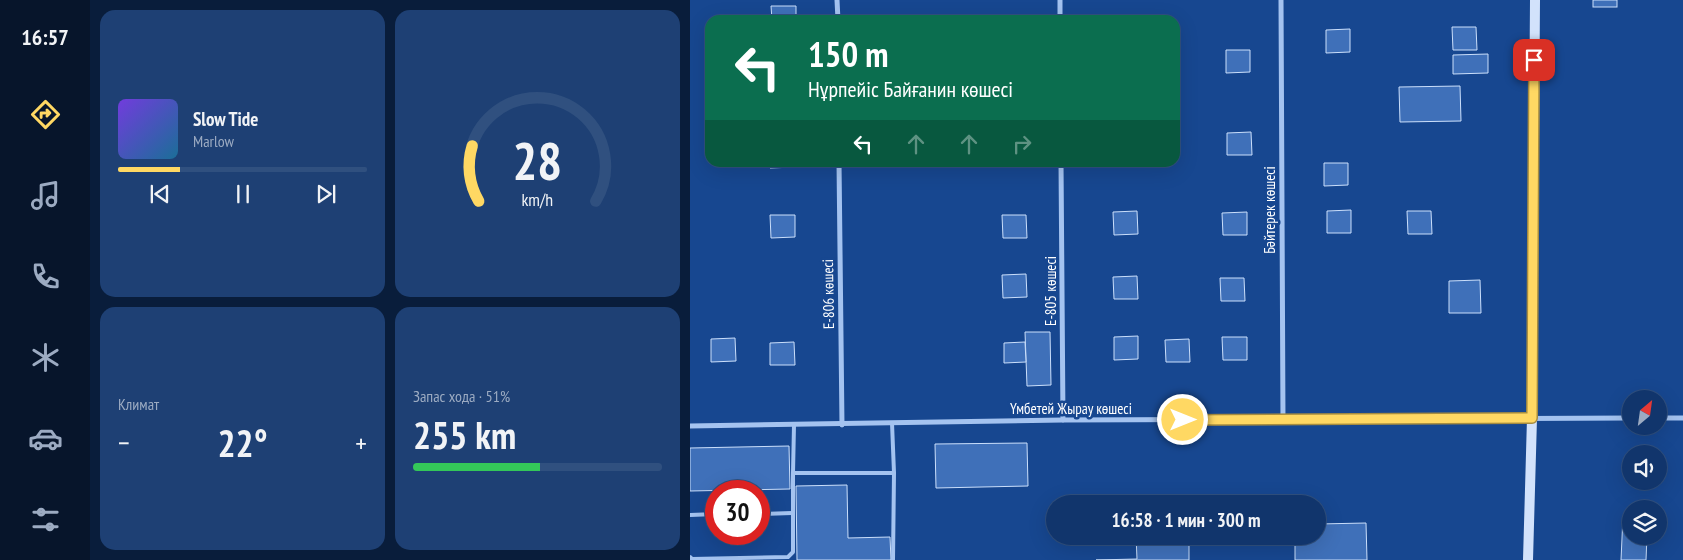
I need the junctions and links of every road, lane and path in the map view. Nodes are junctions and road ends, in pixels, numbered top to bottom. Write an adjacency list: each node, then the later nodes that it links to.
1 (838, 0): 5 (street)
2 (1060, 0): 6 (street)
3 (1281, 0): 14 (street, Бәйтерек көшесі)
4 (1535, 0): 9 (street)
5 (838, 15)
6 (1060, 15)
7 (839, 167): 16 (street, Е-806 көшесі)
8 (1061, 167): 13 (street, Е-805 көшесі)
9 (1532, 418): 10 (street, Үмбетей Жырау көшесі); 14 (street, Үмбетей Жырау көшесі); 27 (street)
10 (1622, 418)
11 (1668, 418): 12 (street)
12 (1683, 418)
13 (1063, 420): 14 (street, Үмбетей Жырау көшесі); 15 (street, Үмбетей Жырау көшесі)
14 (1283, 420)
15 (892, 423): 16 (street, Үмбетей Жырау көшесі); 20 (lane)
16 (842, 424): 17 (street, Үмбетей Жырау көшесі)
17 (794, 425): 18 (street, Үмбетей Жырау көшесі); 19 (lane)
18 (690, 426)
19 (793, 473): 20 (lane); 23 (lane)
20 (894, 473): 26 (lane)
21 (705, 514): 24 (lane)
22 (770, 514): 23 (lane)
23 (792, 514): 25 (lane)
24 (690, 515)
25 (690, 557)
26 (893, 560)
27 (1528, 560)

